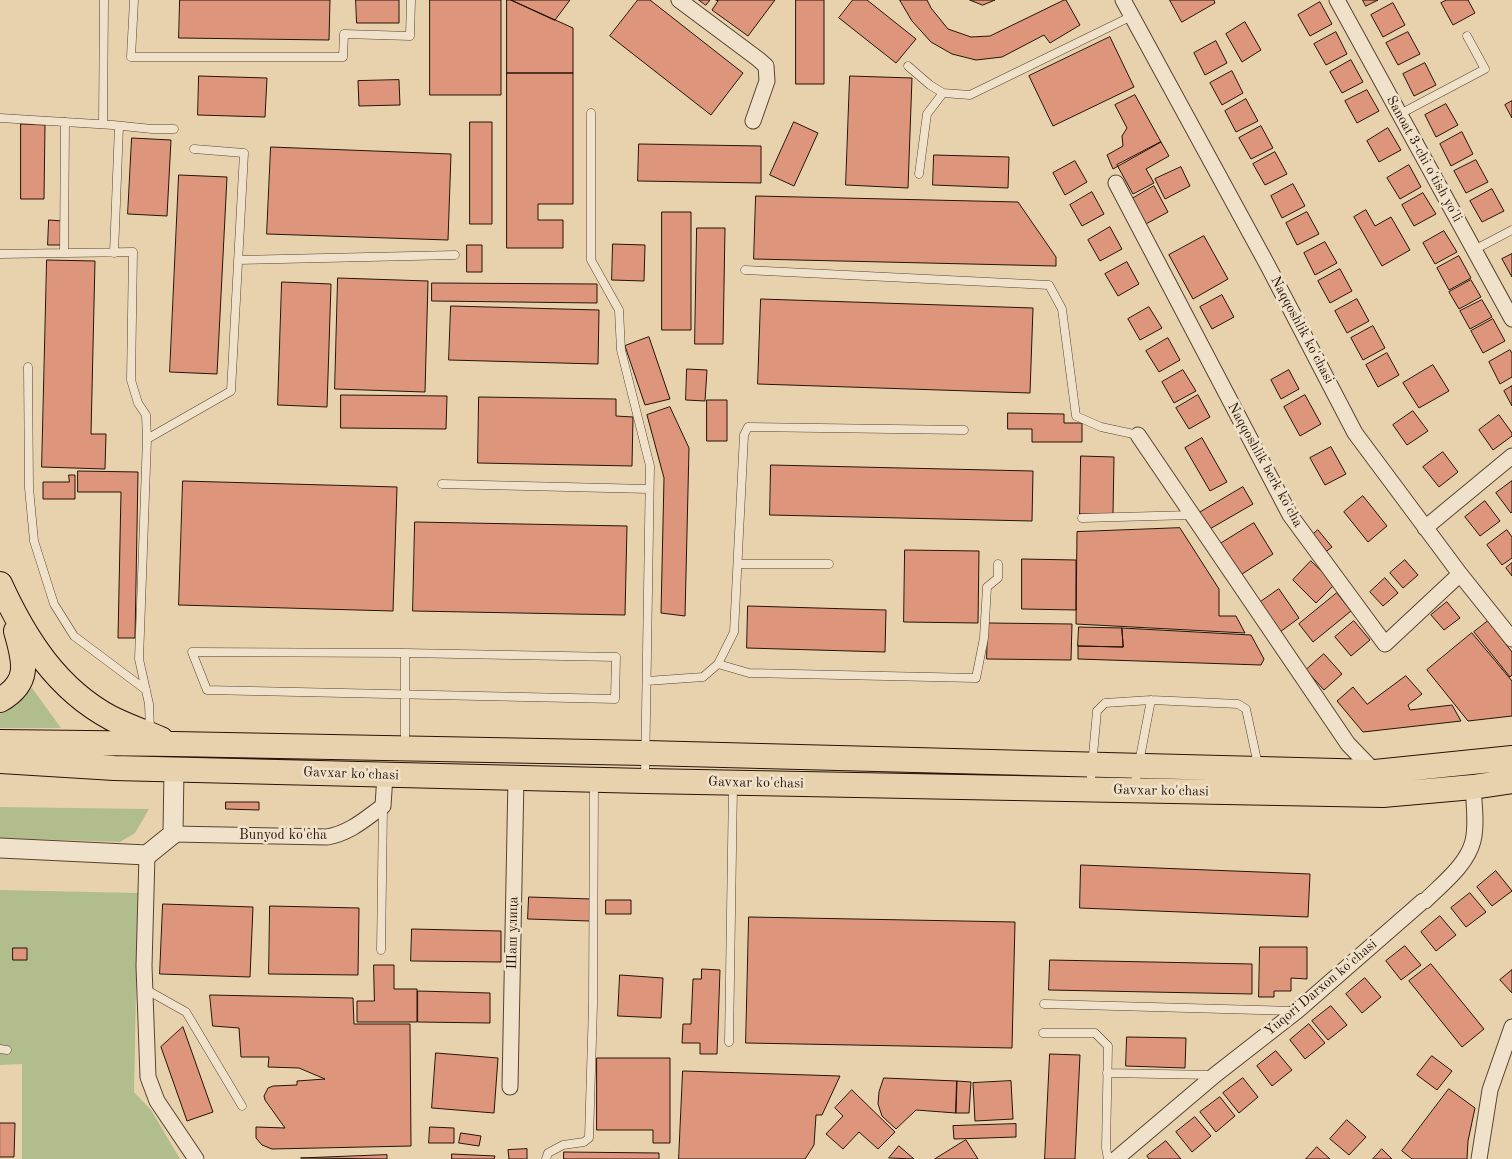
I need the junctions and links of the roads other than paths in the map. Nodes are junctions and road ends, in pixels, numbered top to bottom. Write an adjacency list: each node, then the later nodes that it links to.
1 (104, 0): 16 (lane)
2 (134, 0): 3 (lane)
3 (411, 0)
4 (679, 0): 14 (street)
5 (1123, 0): 7 (street, Naqqoshlik ko'chasi)
6 (1337, 0): 12 (street, Sanoat 3-chi o'tish yo'li)
7 (1132, 16): 10 (lane); 40 (street, Naqqoshlik ko'chasi)
8 (1467, 36): 12 (lane)
9 (908, 66): 10 (lane)
10 (943, 93): 20 (lane)
11 (591, 113): 37 (lane)
12 (1400, 114): 23 (street, Sanoat 3-chi o'tish yo'li)
13 (0, 118): 15 (lane)
14 (753, 121)
15 (65, 122): 16 (lane); 26 (lane)
16 (103, 124): 17 (lane)
17 (120, 126): 18 (lane); 24 (lane)
18 (174, 129)
19 (194, 150): 28 (lane)
20 (919, 174)
21 (1116, 183): 44 (street, Naqqoshlik berk ko'cha)
22 (1512, 230): 23 (lane)
23 (1474, 250): 30 (street, Sanoat 3-chi o'tish yo'li)
24 (114, 253): 26 (lane); 34 (lane)
25 (0, 254): 26 (lane)
26 (64, 254)
27 (455, 255): 28 (lane)
28 (238, 260): 34 (lane)
29 (745, 270): 33 (lane)
30 (1512, 318)
31 (28, 367): 50 (lane)
32 (964, 430): 41 (lane)
33 (1138, 435): 38 (street)
34 (147, 438): 50 (lane)
35 (1512, 456): 40 (street)
36 (442, 484): 37 (lane)
37 (649, 489): 49 (lane)
38 (1192, 516): 39 (lane); 66 (street)
39 (1082, 518)
40 (1425, 528): 44 (street, Naqqoshlik ko'chasi)
41 (738, 564): 42 (lane); 48 (lane)
42 (829, 564)
43 (998, 564): 48 (lane)
44 (1460, 574): 46 (street, Naqqoshlik ko'chasi)
45 (4, 594): 52 (main road); 54 (main road)
46 (1512, 639)
47 (405, 653): 51 (lane); 51 (lane); 51 (lane)
48 (718, 664): 49 (lane)
49 (647, 681): 58 (lane)
50 (146, 690): 54 (lane)
51 (405, 694): 57 (lane)
52 (0, 700)
53 (1151, 700): 61 (lane); 62 (lane); 72 (lane)
54 (150, 735): 56 (main road)
55 (0, 742): 56 (main road, Gavxar ko'chasi)
56 (174, 744): 57 (main road, Gavxar ko'chasi); 64 (main road)
57 (406, 748): 58 (main road, Gavxar ko'chasi)
58 (646, 754): 61 (main road, Gavxar ko'chasi); 70 (lane)
59 (1512, 758): 66 (main road, Gavxar ko'chasi)
60 (0, 761): 63 (main road, Gavxar ko'chasi)
61 (1091, 766): 62 (main road, Gavxar ko'chasi); 75 (lane)
62 (1139, 767): 72 (main road, Gavxar ko'chasi); 76 (lane)
63 (114, 768): 64 (main road, Gavxar ko'chasi); 65 (main road)
64 (174, 769): 67 (main road, Gavxar ko'chasi); 78 (street)
65 (0, 772)
66 (1375, 772): 72 (main road, Gavxar ko'chasi)
67 (385, 775): 68 (main road, Gavxar ko'chasi); 77 (street)
68 (516, 778): 69 (main road, Gavxar ko'chasi); 90 (street, Шаш улица)
69 (594, 780): 70 (main road, Gavxar ko'chasi); 93 (lane)
70 (645, 781): 73 (main road, Gavxar ko'chasi)
71 (1512, 781): 74 (main road, Gavxar ko'chasi)
72 (1261, 782): 74 (main road, Gavxar ko'chasi); 76 (main road, Gavxar ko'chasi)
73 (733, 783): 75 (main road, Gavxar ko'chasi); 87 (lane)
74 (1473, 787): 84 (street, Yuqori Darxon ko'chasi)
75 (1089, 790): 76 (main road, Gavxar ko'chasi)
76 (1134, 791)
77 (383, 806): 78 (street, Bunyod ko'cha); 81 (lane)
78 (173, 834): 80 (street)
79 (0, 848): 80 (street)
80 (146, 856): 82 (street)
81 (381, 950)
82 (145, 989): 91 (lane); 92 (street)
83 (1044, 1004): 84 (lane)
84 (1297, 1011): 89 (street, Yuqori Darxon ko'chasi)
85 (1512, 1027): 96 (street)
86 (1043, 1032): 88 (lane)
87 (729, 1042)
88 (1107, 1073): 89 (lane); 94 (lane)
89 (1216, 1075): 95 (street, Yuqori Darxon ko'chasi)
90 (510, 1088)
91 (242, 1106)
92 (196, 1159)
93 (546, 1159)
94 (1108, 1159)
95 (1116, 1159)
96 (1479, 1159)

